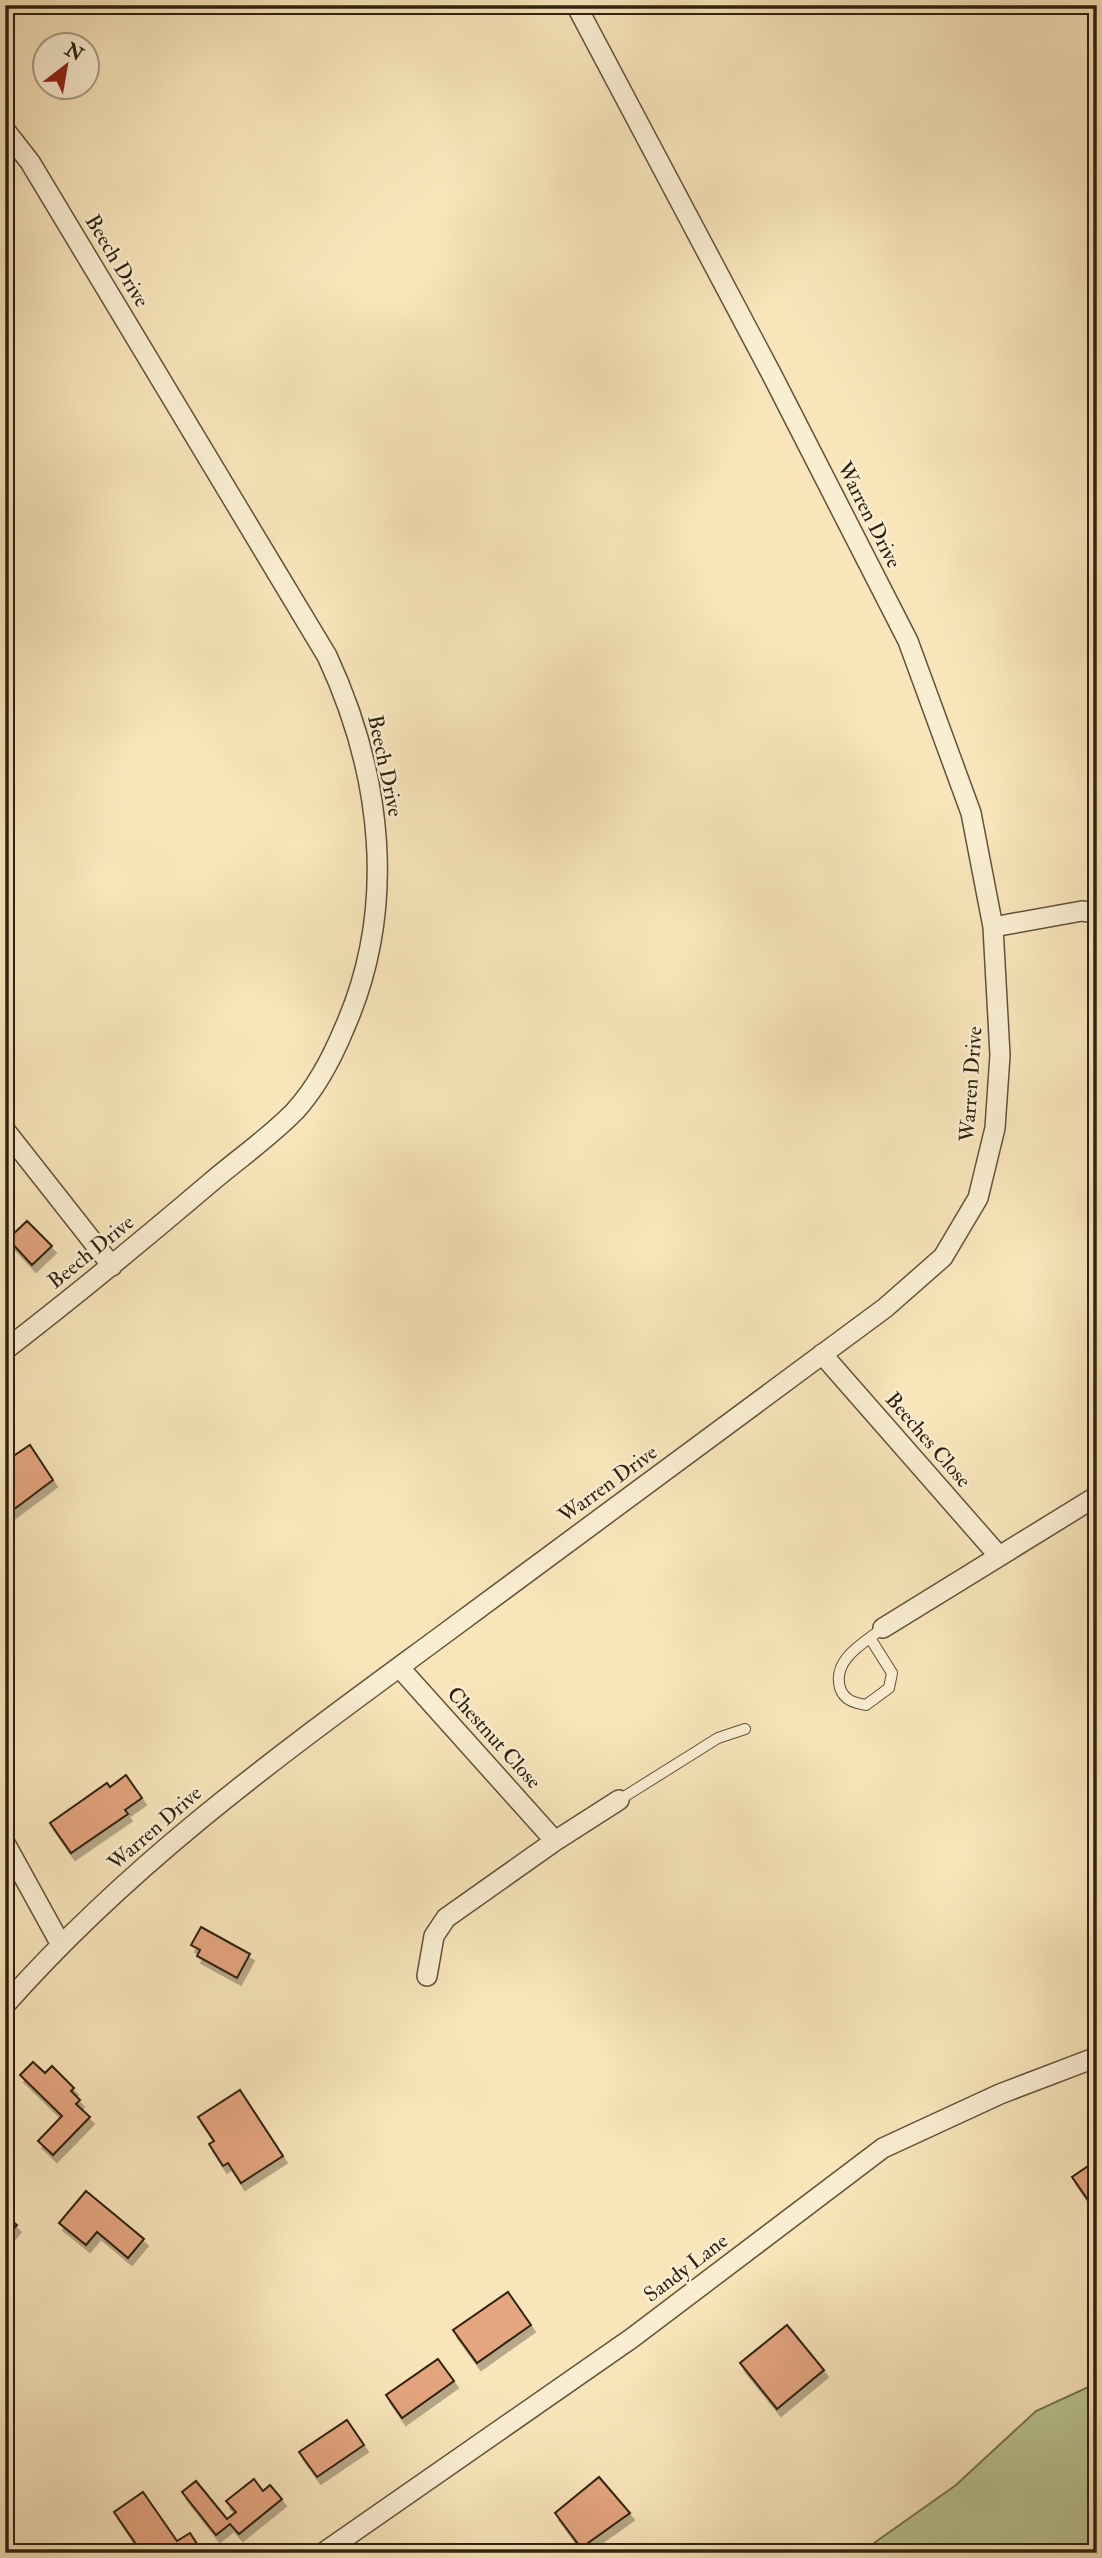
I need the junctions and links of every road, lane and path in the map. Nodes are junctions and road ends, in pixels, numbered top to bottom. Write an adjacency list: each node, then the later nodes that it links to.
1 (576, 5): 4 (street, Warren Drive)
2 (5, 130): 6 (street, Beech Drive)
3 (1097, 913): 4 (street)
4 (993, 927): 8 (street, Warren Drive)
5 (5, 1130): 6 (street)
6 (112, 1266): 7 (street, Beech Drive)
7 (5, 1350)
8 (822, 1354): 10 (street, Beeches Close); 12 (street, Warren Drive)
9 (1097, 1496): 10 (street)
10 (999, 1556): 11 (street)
11 (876, 1633): 11 (lane)
12 (399, 1667): 15 (street, Chestnut Close); 17 (street, Warren Drive)
13 (745, 1729): 14 (lane)
14 (620, 1800): 15 (street)
15 (555, 1840): 18 (street)
16 (5, 1843): 17 (street)
17 (60, 1943): 19 (street, Warren Drive)
18 (427, 1976)
19 (5, 2005)
20 (1097, 2057): 21 (street, Sandy Lane)
21 (323, 2553)

